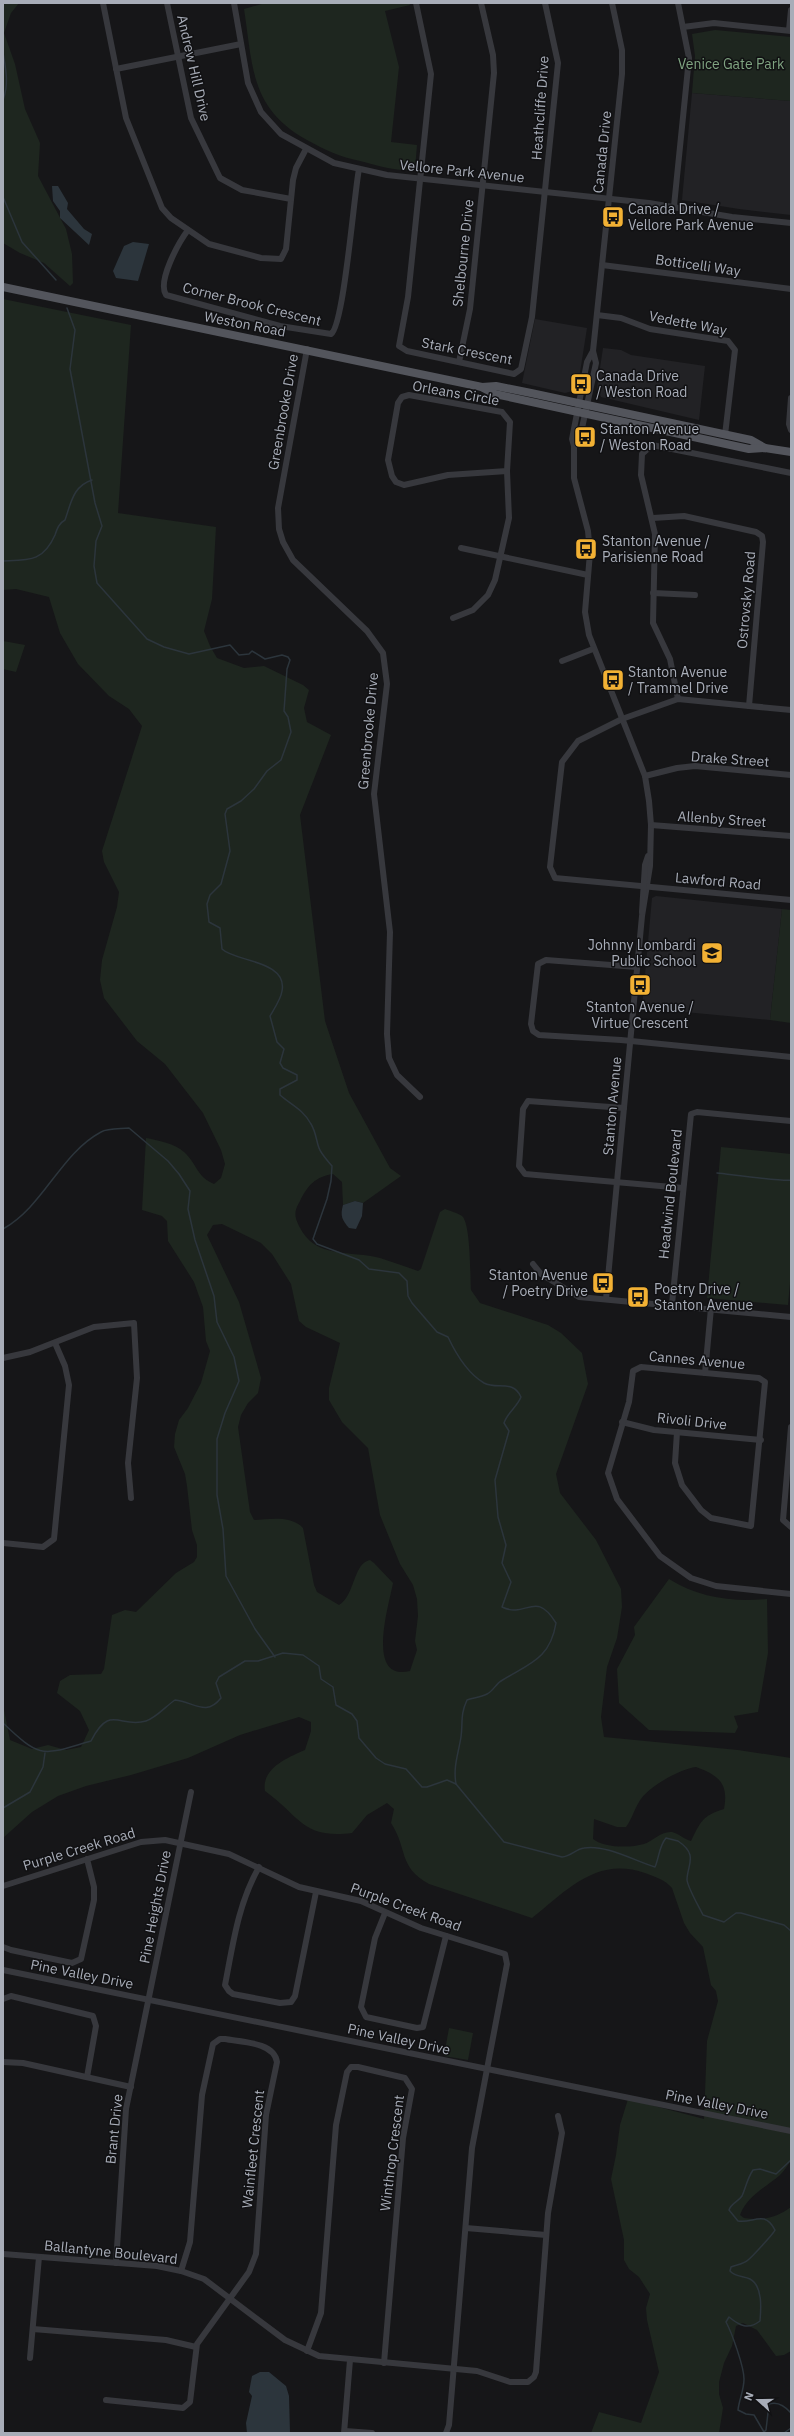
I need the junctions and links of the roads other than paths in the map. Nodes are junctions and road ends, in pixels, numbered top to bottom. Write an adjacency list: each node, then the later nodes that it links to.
1 (103, 3): 14 (street)
2 (167, 3): 13 (street, Andrew Hill Drive)
3 (234, 3): 12 (street, Vellore Park Avenue)
4 (416, 3): 17 (street)
5 (481, 3): 18 (street, Shelbourne Drive)
6 (545, 3): 19 (street, Heathcliffe Drive)
7 (612, 3): 21 (street, Canada Drive)
8 (678, 3): 10 (street)
9 (791, 10): 11 (street)
10 (683, 27): 11 (street); 22 (street)
11 (790, 31)
12 (241, 44): 13 (street); 15 (street, Vellore Park Avenue)
13 (177, 57): 14 (street); 20 (street, Andrew Hill Drive)
14 (116, 69): 24 (street)
15 (306, 149): 16 (street, Vellore Park Avenue); 20 (street)
16 (360, 169): 17 (street, Vellore Park Avenue); 24 (street, Corner Brook Crescent)
17 (420, 179): 18 (street, Vellore Park Avenue); 31 (street, Stark Crescent)
18 (483, 185): 19 (street, Vellore Park Avenue); 31 (street, Shelbourne Drive)
19 (545, 192): 21 (street, Vellore Park Avenue); 31 (street, Stark Crescent)
20 (291, 199): 24 (street)
21 (609, 199): 22 (street, Vellore Park Avenue); 25 (street, Canada Drive)
22 (674, 206): 23 (street, Vellore Park Avenue)
23 (791, 223)
24 (188, 230)
25 (602, 265): 27 (street, Botticelli Way); 28 (street, Canada Drive)
26 (3, 287): 29 (main road, Weston Road)
27 (791, 289)
28 (597, 315): 30 (street, Canada Drive); 39 (street, Vedette Way)
29 (307, 349): 32 (main road, Weston Road); 67 (street, Greenbrooke Drive)
30 (593, 352): 34 (street, Canada Drive); 35 (street, Canada Drive)
31 (458, 362)
32 (482, 387): 34 (main road, Weston Road); 36 (main road, Weston Road)
33 (791, 398): 38 (street)
34 (579, 403): 35 (main road, Weston Road); 36 (street, Stanton Avenue)
35 (587, 405): 37 (street, Stanton Avenue); 39 (main road, Weston Road)
36 (577, 412): 37 (main road, Weston Road); 40 (street, Stanton Avenue)
37 (586, 414): 40 (street, Stanton Avenue); 41 (main road, Weston Road)
38 (791, 430)
39 (725, 435): 41 (main road, Weston Road)
40 (574, 446): 48 (street, Stanton Avenue)
41 (765, 448): 42 (main road, Weston Road)
42 (791, 452)
43 (507, 472): 43 (street, Orleans Circle); 47 (street, Orleans Circle)
44 (791, 473): 45 (street)
45 (653, 518): 49 (street); 55 (street, Ostrovsky Road)
46 (461, 548): 47 (street)
47 (501, 558): 48 (street); 51 (street, Orleans Circle)
48 (588, 575): 52 (street, Stanton Avenue)
49 (653, 592): 50 (street); 54 (street)
50 (695, 595)
51 (453, 618)
52 (593, 649): 53 (street); 57 (street, Stanton Avenue)
53 (562, 661)
54 (678, 698): 55 (street); 57 (street)
55 (749, 706): 56 (street)
56 (791, 710)
57 (622, 719): 59 (street, Stanton Avenue); 62 (street, Lawford Road)
58 (791, 775): 59 (street, Drake Street)
59 (645, 776): 60 (street, Stanton Avenue)
60 (651, 825): 61 (street, Allenby Street); 62 (street, Stanton Avenue)
61 (791, 836)
62 (645, 887): 63 (street, Lawford Road); 64 (street, Stanton Avenue)
63 (791, 900)
64 (637, 967): 65 (street, Stanton Avenue); 65 (street)
65 (630, 1041): 66 (street); 68 (street, Stanton Avenue)
66 (791, 1057)
67 (420, 1097)
68 (624, 1108): 70 (street, Stanton Avenue); 70 (street)
69 (791, 1121): 71 (street, Headwind Boulevard)
70 (617, 1181): 71 (street); 73 (street, Stanton Avenue)
71 (683, 1188): 74 (street, Headwind Boulevard)
72 (533, 1264): 73 (street)
73 (606, 1299): 74 (street)
74 (672, 1304): 75 (street)
75 (711, 1308): 76 (street); 79 (street)
76 (791, 1316)
77 (55, 1342): 78 (street); 84 (street); 86 (street)
78 (3, 1358)
79 (705, 1373): 80 (street, Cannes Avenue); 83 (street, Cannes Avenue)
80 (622, 1422): 82 (street, Rivoli Drive); 87 (street, Cannes Avenue)
81 (791, 1427): 85 (street)
82 (678, 1432): 83 (street, Rivoli Drive); 83 (street)
83 (761, 1440)
84 (132, 1498)
85 (791, 1527)
86 (3, 1543)
87 (791, 1594)
88 (191, 1792): 89 (street, Pine Heights Drive)
89 (180, 1844): 90 (street, Purple Creek Road); 91 (street, Purple Creek Road); 99 (street, Pine Heights Drive)
90 (87, 1860): 92 (street, Purple Creek Road); 96 (street)
91 (259, 1867): 93 (street, Purple Creek Road); 93 (street)
92 (3, 1886)
93 (316, 1892): 94 (street, Purple Creek Road)
94 (385, 1913): 95 (street, Purple Creek Road); 95 (street)
95 (446, 1936): 101 (street, Purple Creek Road)
96 (3, 1947)
97 (3, 1970): 99 (street, Pine Valley Drive)
98 (3, 1999): 102 (street)
99 (150, 1999): 101 (street, Pine Valley Drive); 103 (street, Brant Drive)
100 (3, 2062): 102 (street)
101 (487, 2070): 105 (street, Pine Valley Drive); 106 (street)
102 (87, 2077): 103 (street)
103 (131, 2087): 110 (street, Brant Drive)
104 (558, 2116): 107 (street, Ballantyne Boulevard)
105 (791, 2131)
106 (466, 2228): 107 (street); 119 (street)
107 (546, 2235): 119 (street, Ballantyne Boulevard)
108 (3, 2254): 109 (street, Ballantyne Boulevard)
109 (39, 2257): 110 (street, Ballantyne Boulevard); 113 (street)
110 (116, 2263): 111 (street, Ballantyne Boulevard)
111 (181, 2271): 112 (street, Ballantyne Boulevard); 112 (street, Wainfleet Crescent)
112 (230, 2297): 114 (street); 115 (street, Ballantyne Boulevard)
113 (33, 2328): 114 (street); 116 (street)
114 (196, 2347): 120 (street)
115 (307, 2351): 117 (street, Ballantyne Boulevard); 118 (street, Winthrop Crescent)
116 (30, 2358)
117 (350, 2360): 118 (street, Ballantyne Boulevard); 121 (street)
118 (384, 2363): 119 (street, Ballantyne Boulevard)
119 (454, 2369): 123 (street)
120 (106, 2400)
121 (344, 2432): 122 (street)
122 (372, 2433)
123 (446, 2433)

